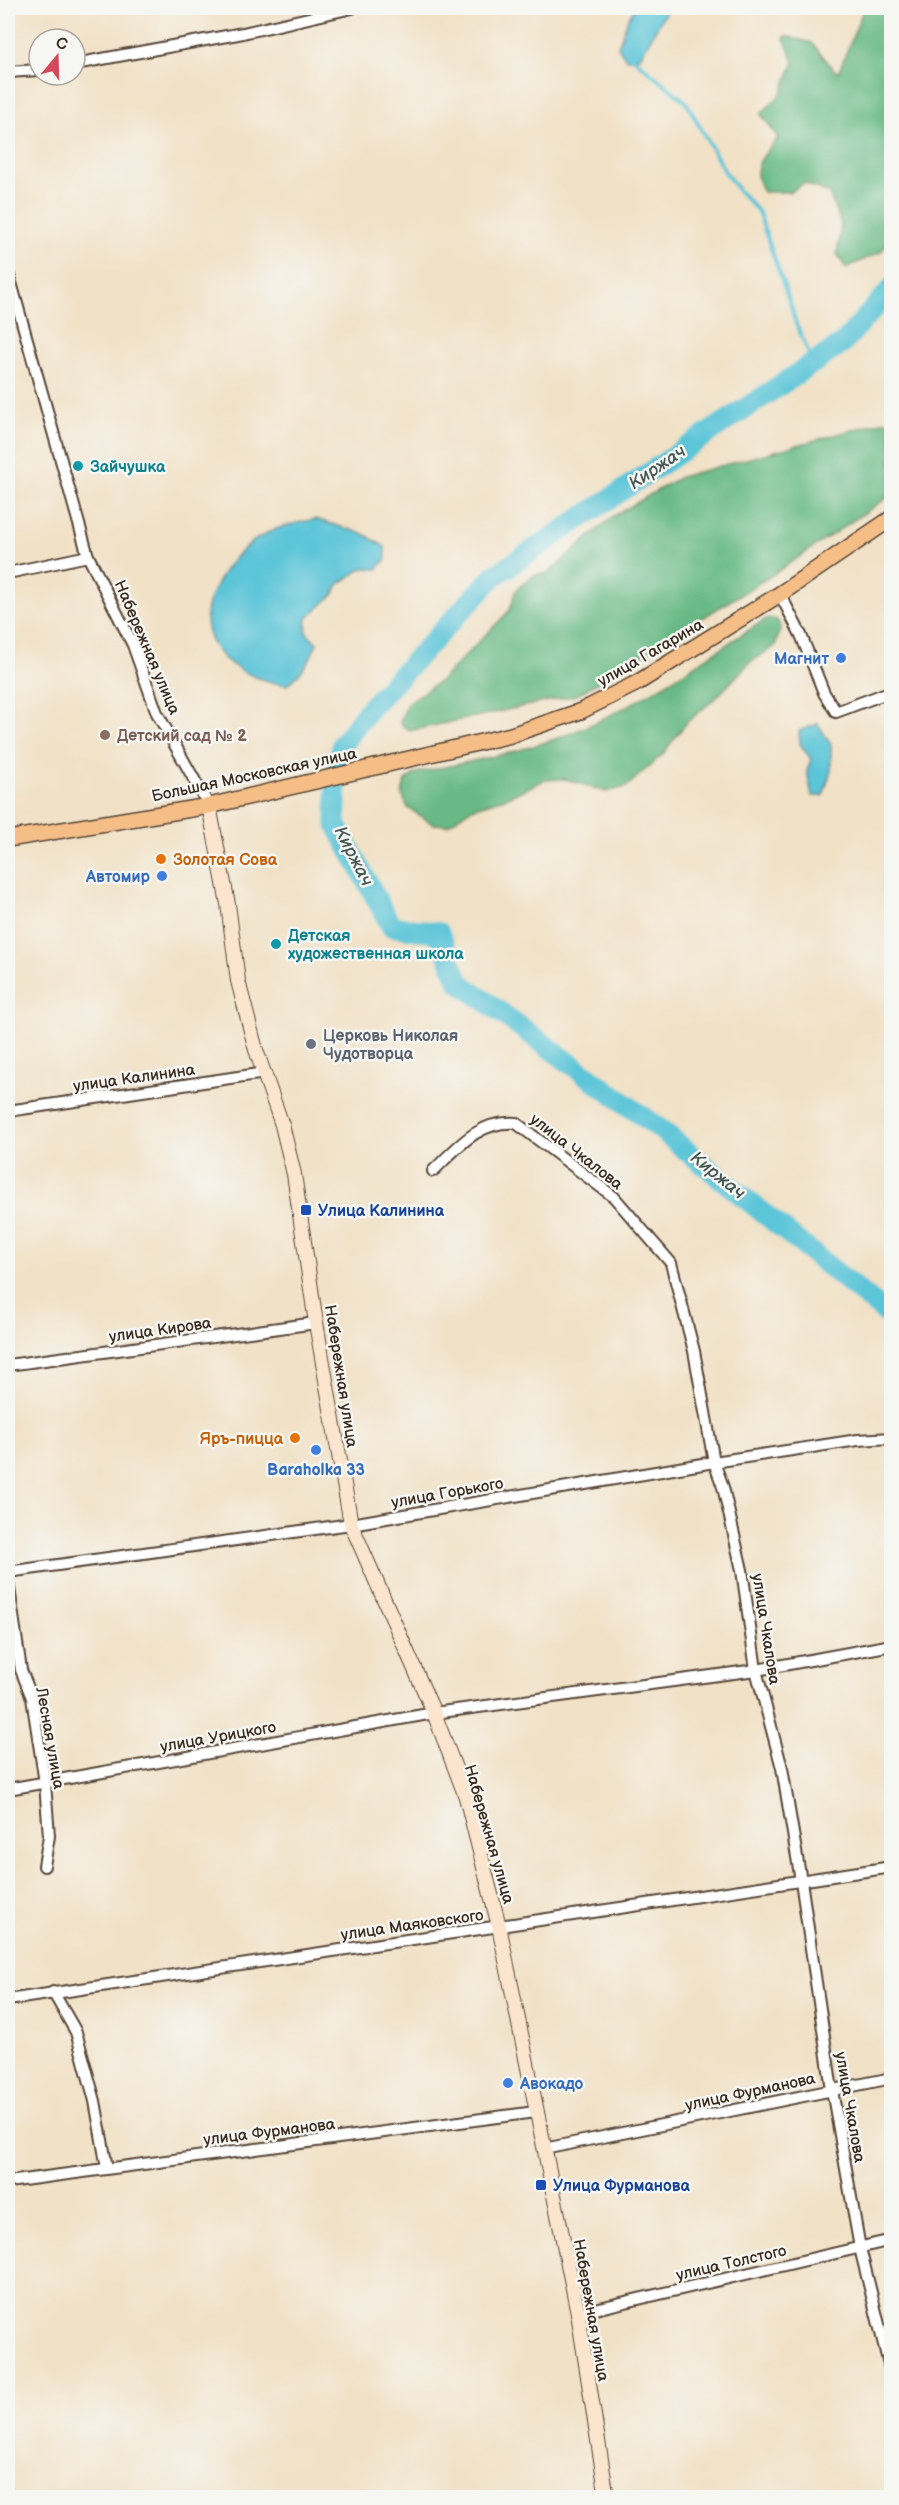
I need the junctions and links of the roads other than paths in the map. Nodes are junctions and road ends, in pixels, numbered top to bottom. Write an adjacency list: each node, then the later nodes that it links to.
1 (352, 8): 2 (street)
2 (87, 62)
3 (27, 71): 4 (street)
4 (8, 72)
5 (8, 272): 6 (street, Набережная улица)
6 (11, 301): 8 (street, Набережная улица)
7 (891, 518): 10 (main road, улица Гагарина)
8 (88, 556): 9 (street); 13 (street, Набережная улица)
9 (8, 573)
10 (780, 594): 11 (street); 12 (main road, улица Гагарина)
11 (891, 692)
12 (401, 759): 13 (main road, Большая Московская улица)
13 (209, 806): 14 (main road, Большая Московская улица); 15 (street, Набережная улица)
14 (8, 839)
15 (265, 1073): 16 (street, улица Калинина); 18 (street, Набережная улица)
16 (8, 1111)
17 (433, 1171): 21 (street, улица Чкалова)
18 (316, 1323): 19 (street, улица Кирова); 22 (street, Набережная улица)
19 (8, 1365)
20 (891, 1438): 21 (street, улица Горького)
21 (714, 1462): 22 (street, улица Горького); 26 (street, улица Чкалова)
22 (351, 1524): 23 (street, улица Горького); 27 (street, Набережная улица)
23 (8, 1572)
24 (8, 1581): 28 (street, Лесная улица)
25 (891, 1646): 26 (street, улица Урицкого)
26 (756, 1670): 27 (street, улица Урицкого); 32 (street, улица Чкалова)
27 (434, 1713): 28 (street, улица Урицкого); 33 (street, Набережная улица)
28 (45, 1783): 29 (street, улица Урицкого); 30 (street, Лесная улица)
29 (8, 1789)
30 (44, 1866)
31 (891, 1867): 32 (street, улица Маяковского)
32 (801, 1881): 33 (street, улица Маяковского); 37 (street, улица Чкалова)
33 (500, 1926): 34 (street, улица Маяковского); 38 (street, Набережная улица)
34 (52, 1992): 35 (street, улица Маяковского); 40 (street)
35 (8, 2000)
36 (891, 2078): 37 (street, улица Фурманова)
37 (832, 2090): 39 (street, улица Фурманова); 43 (street, улица Чкалова)
38 (535, 2112): 39 (street, Набережная улица); 40 (street, улица Фурманова)
39 (544, 2149): 44 (street, Набережная улица)
40 (107, 2168): 41 (street, улица Фурманова)
41 (8, 2182)
42 (891, 2240): 43 (street, улица Толстого)
43 (860, 2248): 44 (street, улица Толстого); 45 (street, улица Чкалова)
44 (578, 2313): 46 (street, Набережная улица)
45 (891, 2377)
46 (607, 2498)

